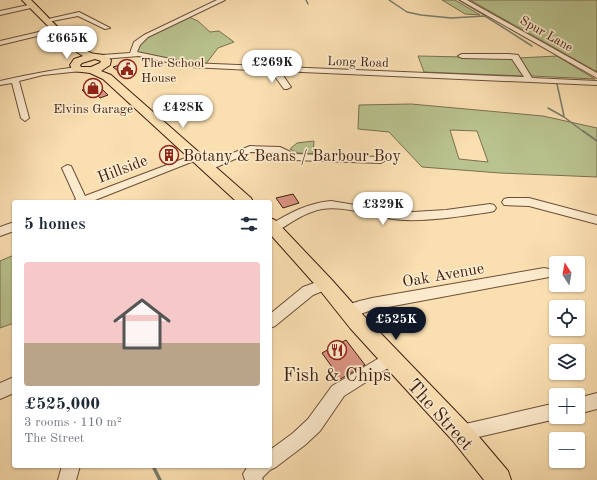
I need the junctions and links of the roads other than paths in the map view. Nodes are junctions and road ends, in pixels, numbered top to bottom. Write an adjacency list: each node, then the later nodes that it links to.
1 (222, 0): 10 (street)
2 (464, 0): 16 (street, Spur Lane)
3 (30, 3): 4 (street); 5 (main road)
4 (0, 13)
5 (47, 20): 6 (street); 7 (main road)
6 (106, 26)
7 (56, 30): 8 (street); 9 (main road)
8 (0, 43)
9 (76, 49): 12 (main road); 13 (main road)
10 (133, 54): 14 (street, Long Road); 15 (street, Long Road)
11 (462, 56): 18 (street)
12 (92, 57): 13 (main road); 14 (main road)
13 (77, 65): 14 (main road); 17 (street)
14 (104, 65): 23 (main road)
15 (274, 69): 18 (street, Long Road); 21 (street)
16 (597, 76)
17 (15, 79): 19 (street); 22 (street)
18 (530, 80): 20 (street, Long Road)
19 (0, 83)
20 (597, 83)
21 (287, 87)
22 (25, 118)
23 (196, 157): 25 (main road); 28 (street, Hillside)
24 (381, 160): 25 (street)
25 (208, 167): 29 (main road)
26 (67, 168): 27 (street, Hillside)
27 (80, 200)
28 (83, 200)
29 (244, 200)
30 (508, 202): 32 (street)
31 (490, 208): 33 (street)
32 (597, 220)
33 (272, 226): 37 (main road, The Street)
34 (12, 227): 35 (street)
35 (0, 232)
36 (544, 273): 38 (street, Oak Avenue)
37 (325, 284): 38 (main road, The Street); 39 (street)
38 (349, 312): 40 (main road, The Street)
39 (272, 320)
40 (390, 358): 46 (main road, The Street); 47 (street)
41 (12, 386): 42 (street)
42 (0, 392)
43 (597, 401): 44 (street)
44 (585, 404)
45 (549, 413): 46 (street)
46 (461, 433): 52 (main road, The Street)
47 (272, 459)
48 (70, 468): 50 (street)
49 (260, 468): 51 (street)
50 (67, 480)
51 (254, 480)
52 (499, 480)

